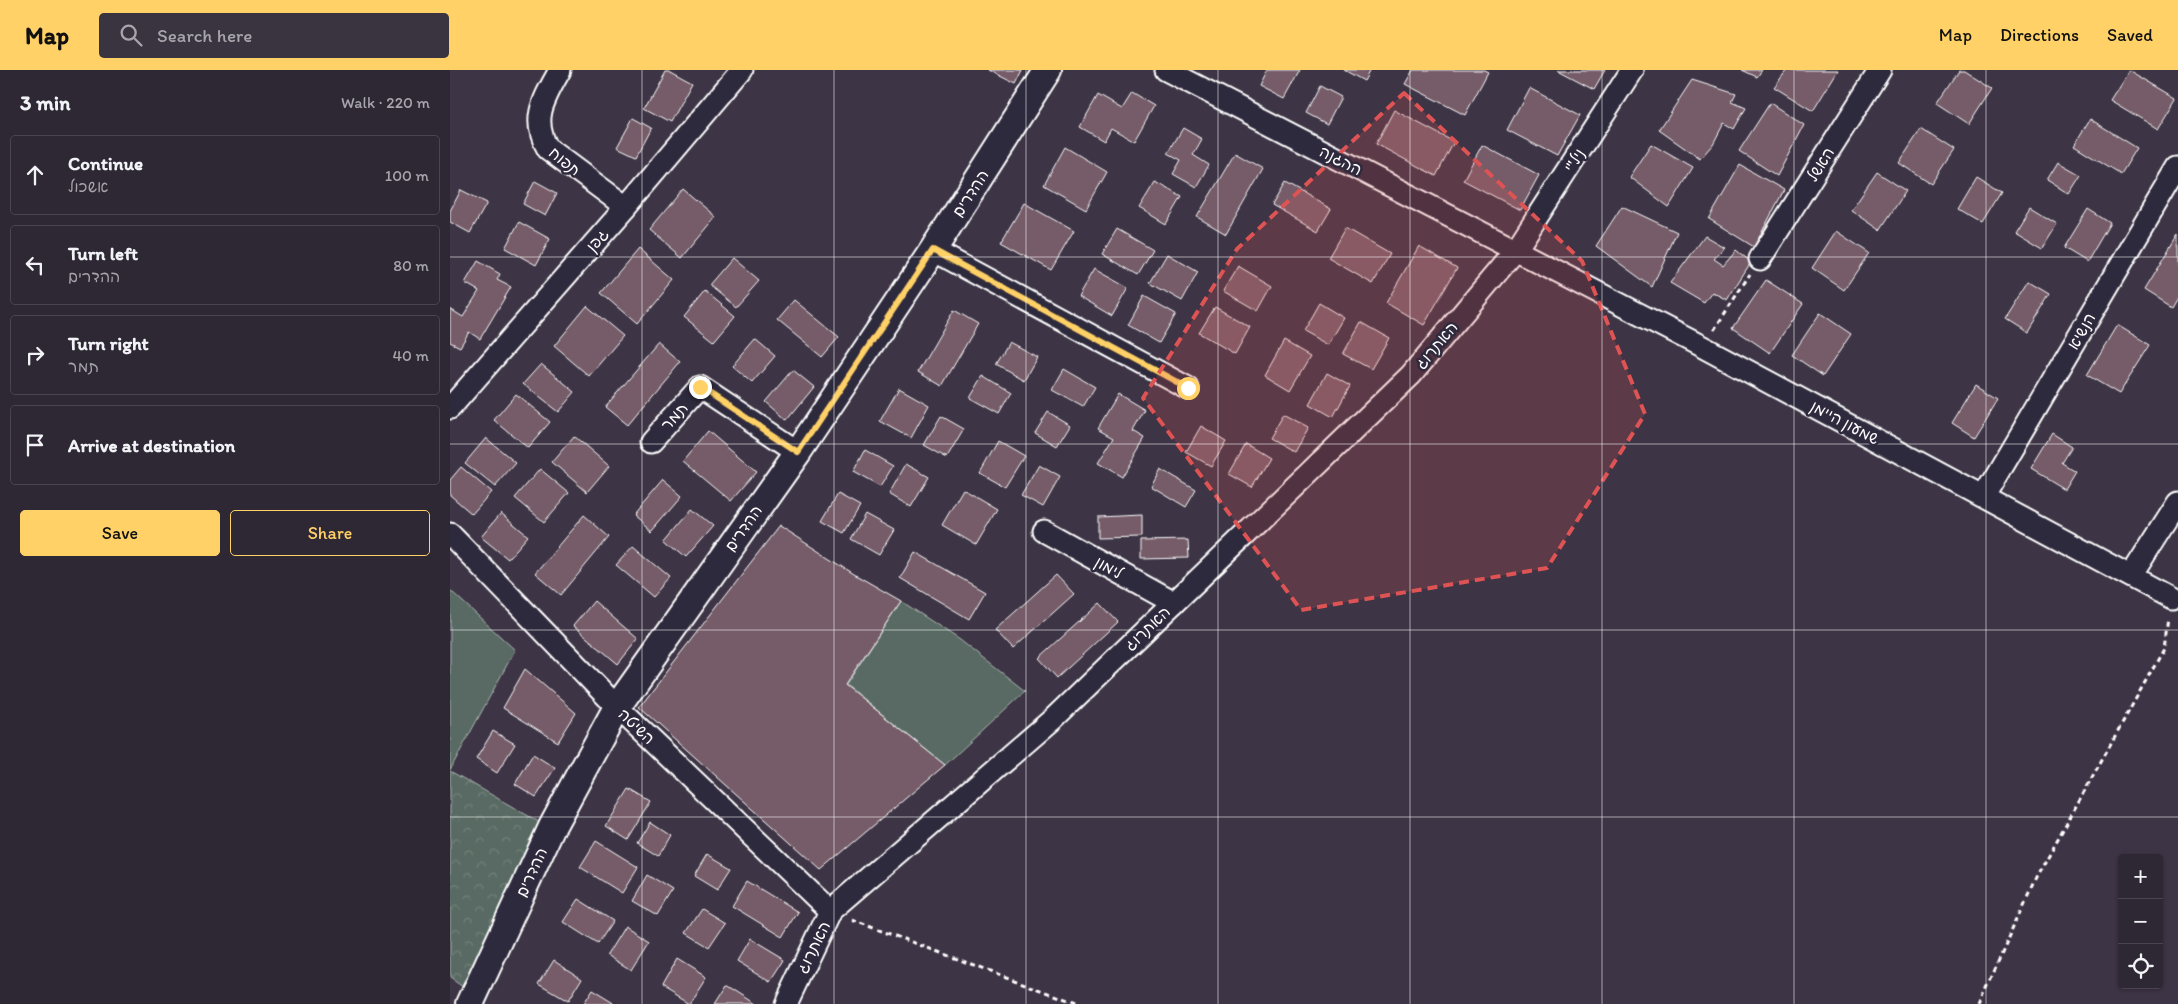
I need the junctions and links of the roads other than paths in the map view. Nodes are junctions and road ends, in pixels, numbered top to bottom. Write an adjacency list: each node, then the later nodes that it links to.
1 (560, 70): 8 (street, תפוח)
2 (742, 70): 8 (street, גפן)
3 (1048, 70): 9 (street, ההדרים)
4 (1166, 70): 10 (street, ההגנה)
5 (1632, 70): 10 (street, ניל"י)
6 (1880, 70): 11 (street, האשל)
7 (2178, 167): 16 (street, הנשיא)
8 (626, 207): 13 (street, גפן)
9 (933, 250): 12 (street); 15 (street, ההדרים)
10 (1515, 251): 16 (street, שמעון היימן); 22 (street, האתרוג)
11 (1760, 259)
12 (1188, 388)
13 (450, 408)
14 (650, 442): 15 (street, תמר)
15 (798, 452): 23 (street, ההדרים)
16 (1984, 496): 20 (street, שמעון היימן)
17 (2178, 502): 20 (street)
18 (1044, 530): 22 (street, לימון)
19 (450, 534): 23 (street, השיטה)
20 (2131, 576): 21 (street, שמעון היימן)
21 (2171, 598)
22 (1174, 603): 24 (street, האתרוג)
23 (617, 707): 24 (street, השיטה); 25 (street, ההדרים)
24 (830, 911): 26 (street, האתרוג)
25 (470, 1004)
26 (786, 1004)

